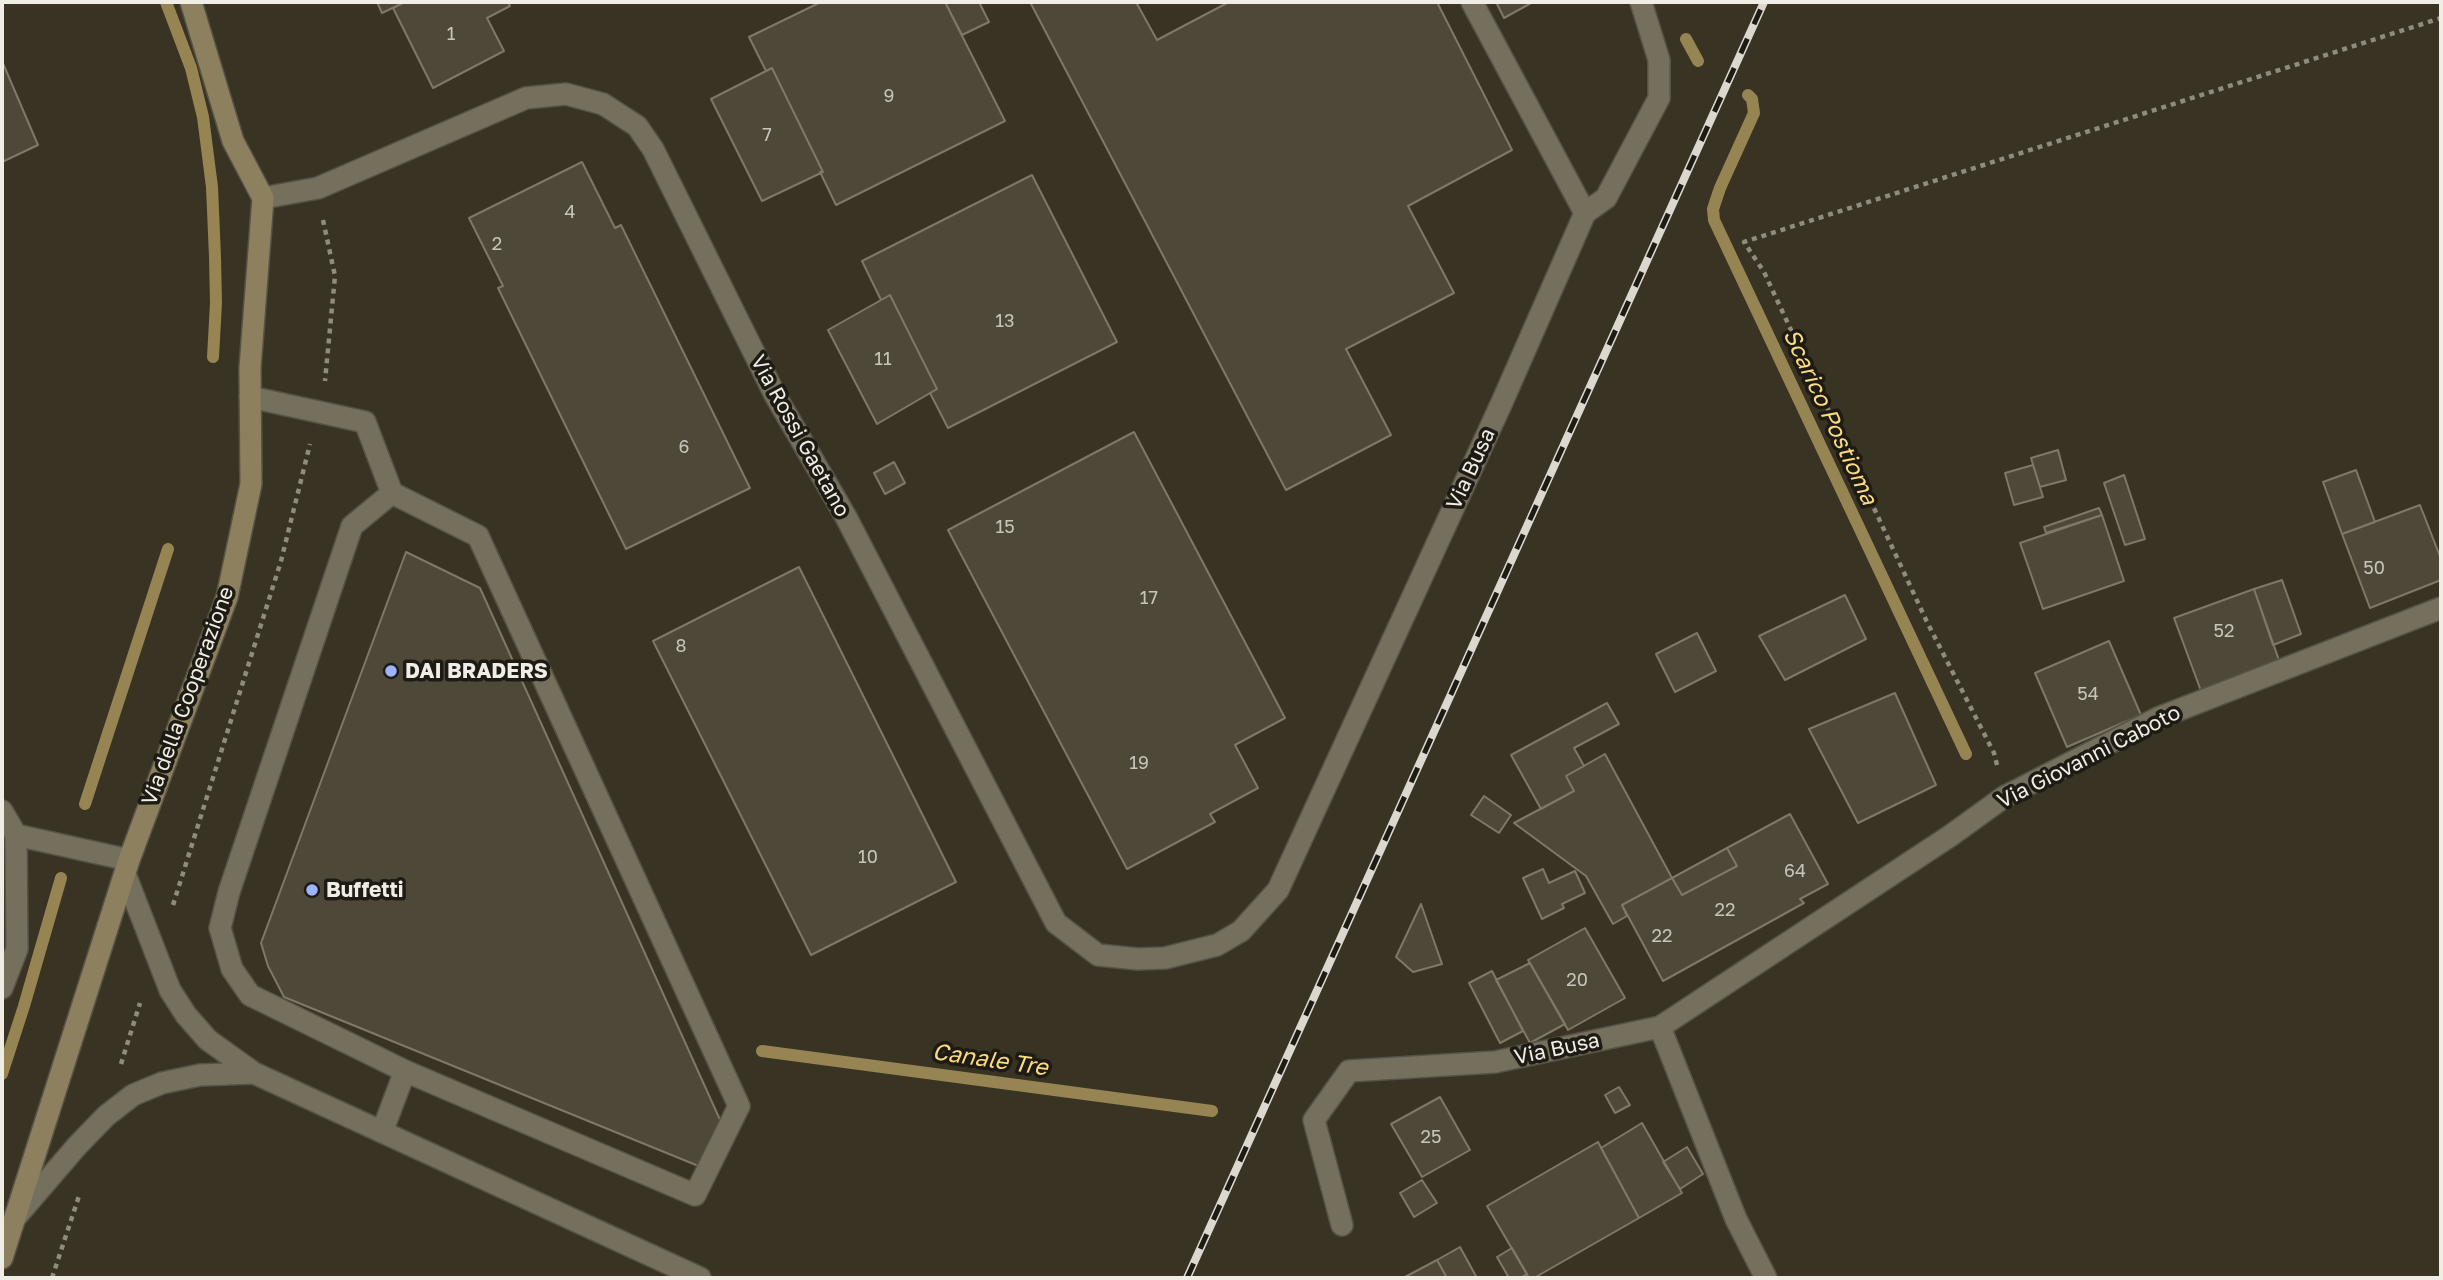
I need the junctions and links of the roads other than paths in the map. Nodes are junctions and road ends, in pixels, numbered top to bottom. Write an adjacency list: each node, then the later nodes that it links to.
1 (191, 2): 4 (street)
2 (1472, 2): 5 (street)
3 (1641, 2): 5 (street, Via Busa)
4 (263, 198): 6 (street, Via della Cooperazione); 12 (street, Via Rossi Gaetano)
5 (1585, 213): 12 (street, Via Busa)
6 (250, 397): 7 (street); 11 (street, Via della Cooperazione)
7 (392, 493): 15 (street); 15 (street)
8 (2441, 608): 14 (street, Via Giovanni Caboto)
9 (2, 811): 10 (street)
10 (16, 835): 11 (street); 13 (street)
11 (127, 867): 16 (street); 18 (street, Via della Cooperazione)
12 (1241, 931)
13 (2, 988)
14 (1660, 1027): 19 (street, Via Busa); 22 (street)
15 (405, 1071): 17 (street)
16 (254, 1073): 17 (street); 18 (street)
17 (382, 1132): 21 (street)
18 (14, 1219): 20 (street, Via della Cooperazione)
19 (1342, 1225)
20 (2, 1258)
21 (700, 1278)
22 (1766, 1278)

